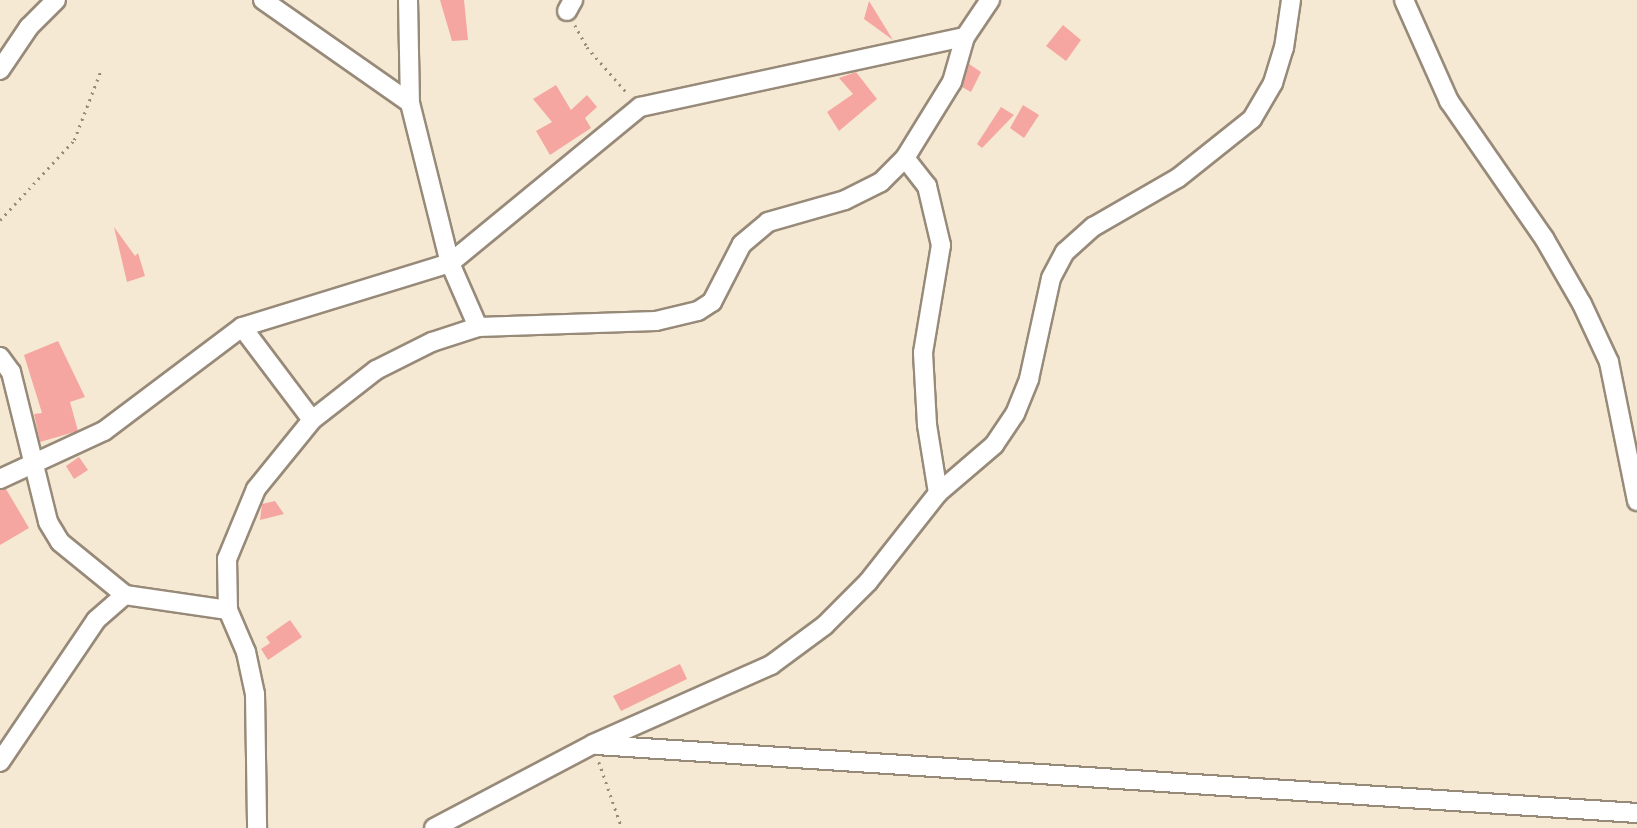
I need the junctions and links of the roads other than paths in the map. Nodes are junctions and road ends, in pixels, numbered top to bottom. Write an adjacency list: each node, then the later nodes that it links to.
1 (56, 0): 8 (street)
2 (263, 0): 9 (street)
3 (408, 0): 9 (street)
4 (990, 0): 7 (street)
5 (1291, 0): 18 (street)
6 (1404, 0): 19 (street)
7 (965, 37): 10 (street); 11 (street)
8 (0, 70)
9 (411, 103): 11 (street)
10 (905, 158): 13 (street); 18 (street)
11 (450, 263): 12 (street); 13 (street)
12 (242, 327): 15 (street); 16 (street)
13 (478, 327): 15 (street)
14 (0, 357): 16 (street)
15 (312, 420): 21 (street)
16 (33, 465): 17 (street); 20 (street)
17 (0, 479)
18 (937, 493): 22 (street)
19 (1637, 501)
20 (125, 595): 21 (street); 23 (street)
21 (229, 610): 25 (street)
22 (593, 744): 24 (street); 26 (street)
23 (0, 762)
24 (1637, 813)
25 (257, 828)
26 (434, 828)

